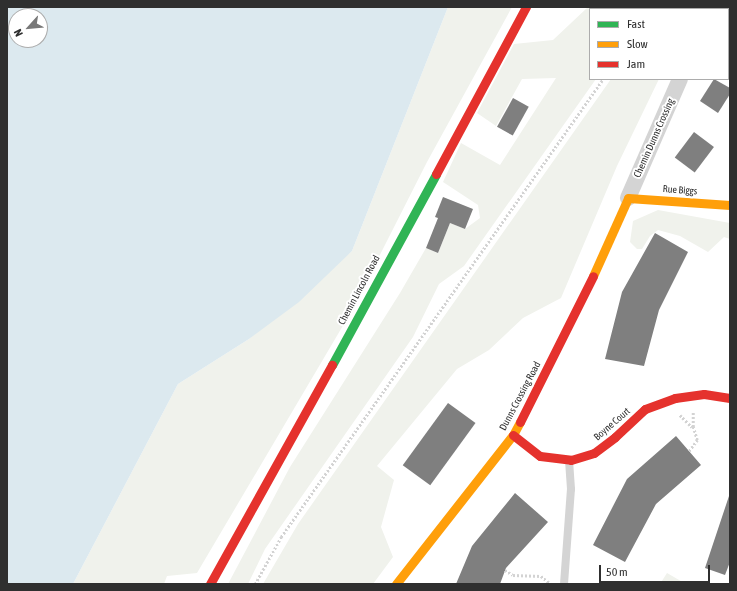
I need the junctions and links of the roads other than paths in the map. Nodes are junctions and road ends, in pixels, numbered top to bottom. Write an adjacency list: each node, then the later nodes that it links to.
1 (526, 7): 8 (street, Chemin Lincoln Road)
2 (680, 80): 3 (street, Chemin Dunns Crossing)
3 (628, 198): 4 (street, Rue Biggs); 6 (street, Dunns Crossing Road)
4 (730, 205)
5 (730, 398): 7 (street, Boyne Court)
6 (513, 435): 7 (street, Boyne Court); 9 (street, Dunns Crossing Road)
7 (568, 459): 10 (lane)
8 (210, 584)
9 (396, 584)
10 (564, 584)

